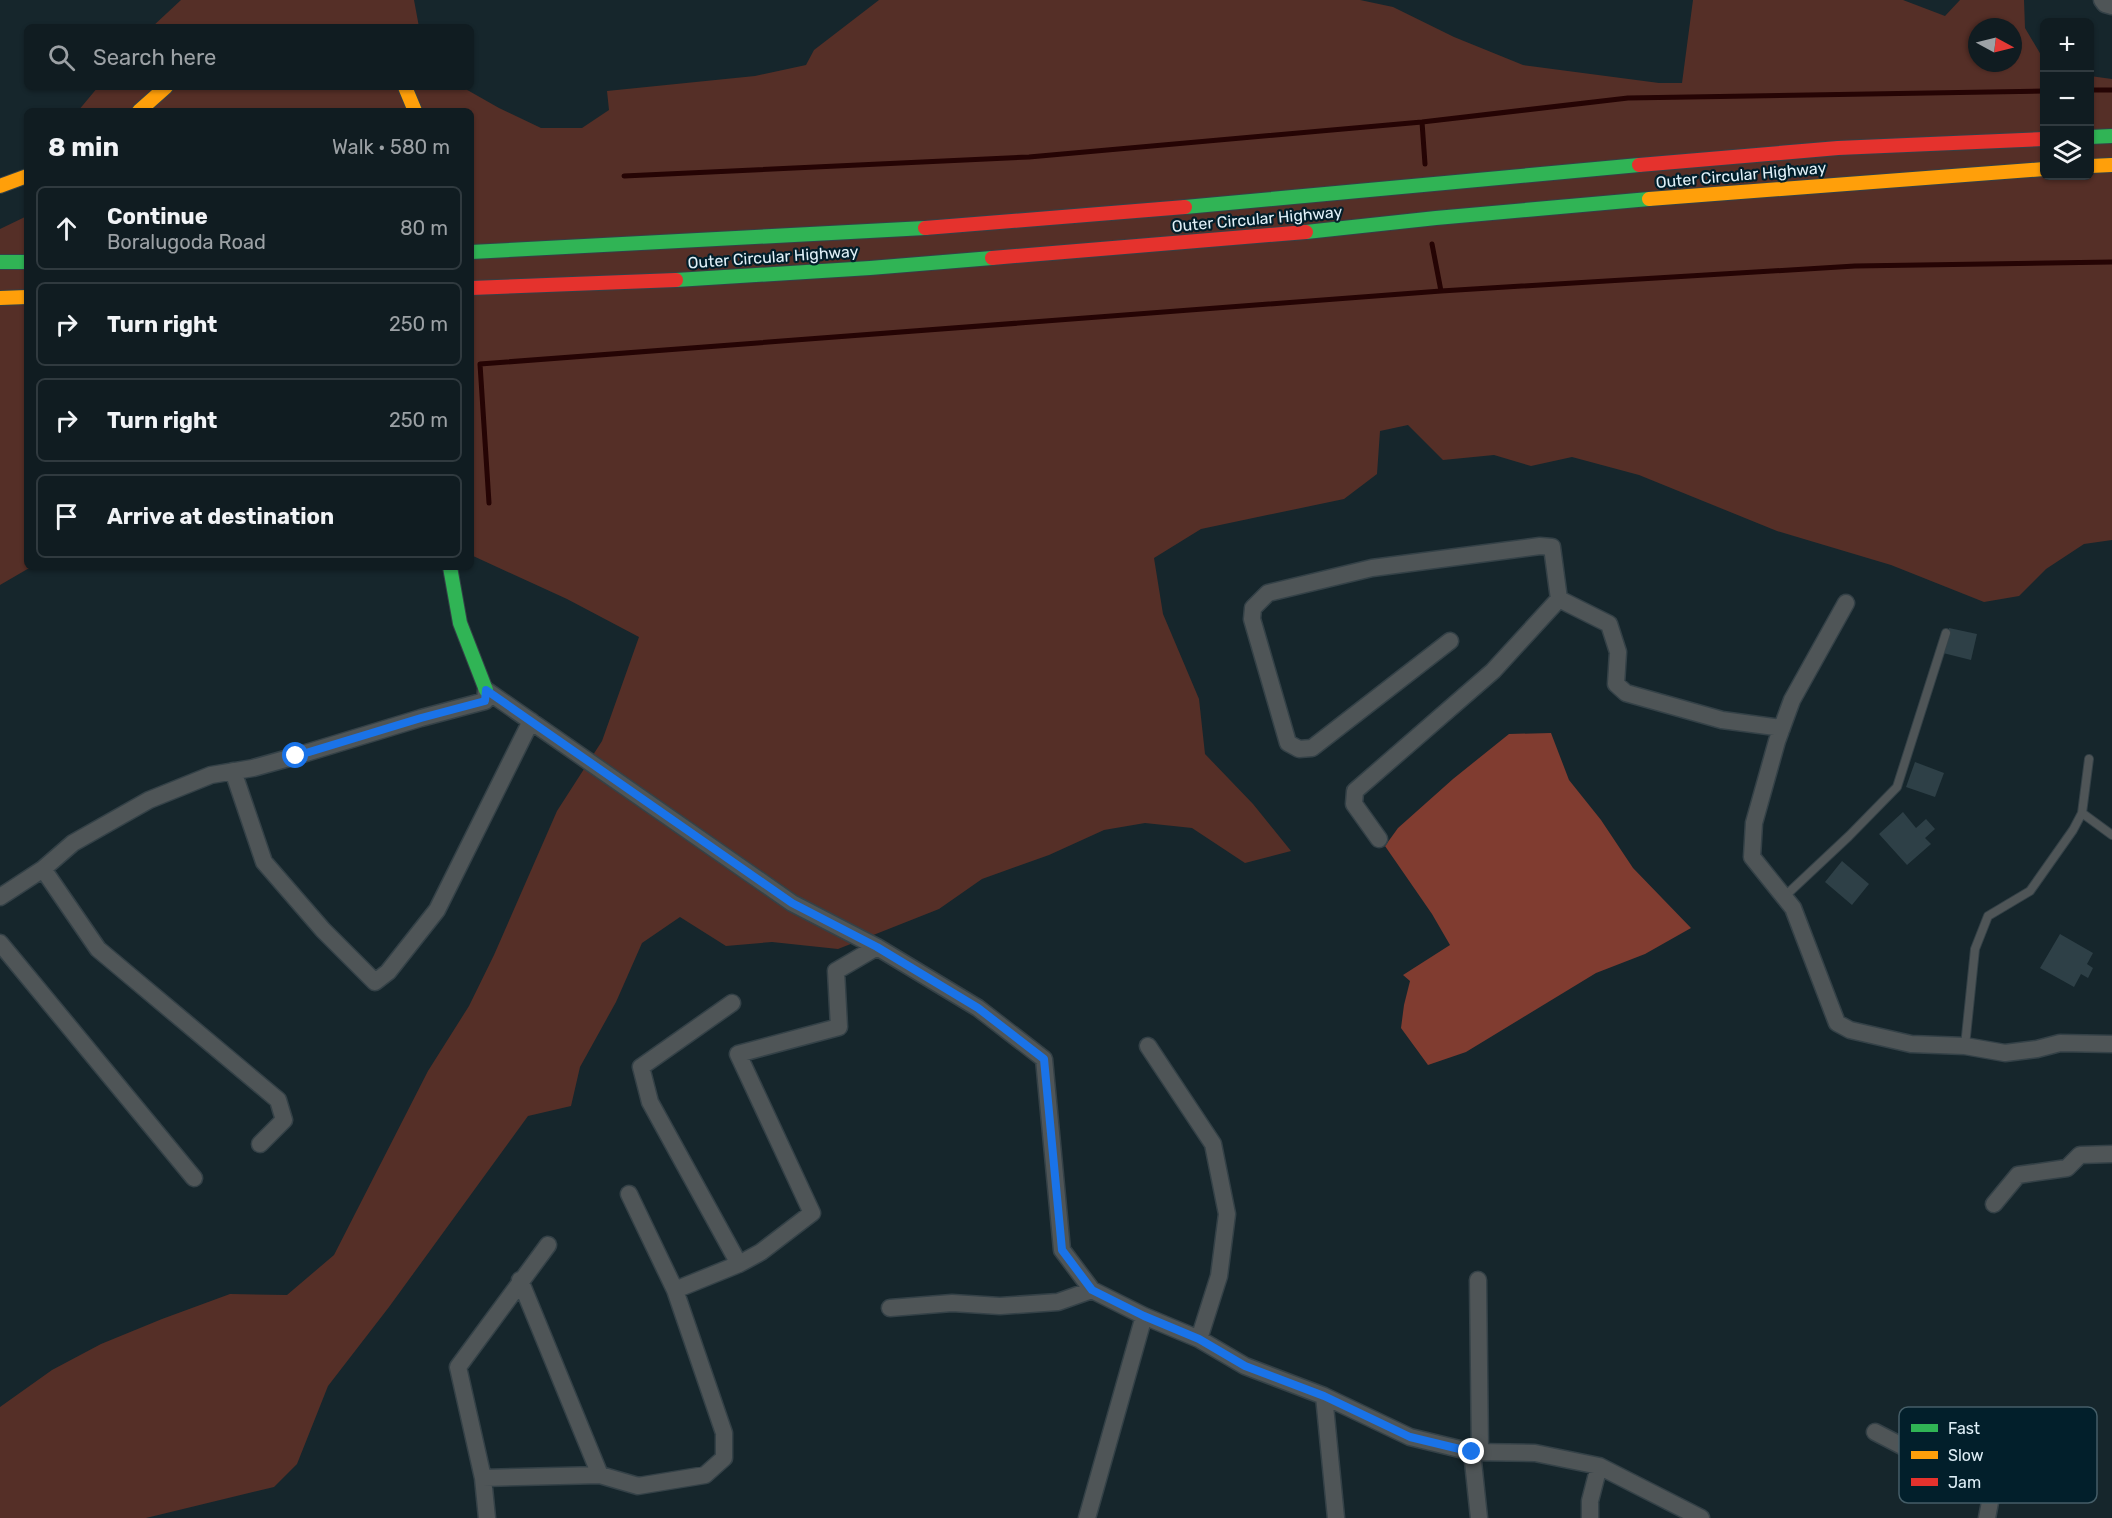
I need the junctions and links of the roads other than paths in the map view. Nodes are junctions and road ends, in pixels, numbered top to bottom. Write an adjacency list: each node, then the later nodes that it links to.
1 (2102, 0): 2 (street)
2 (2112, 6)
3 (162, 90): 5 (main road)
4 (406, 90): 6 (main road)
5 (142, 108)
6 (414, 108)
7 (2112, 136): 8 (main road)
8 (2094, 137)
9 (2040, 139): 15 (main road, Outer Circular Highway)
10 (2112, 165): 11 (main road)
11 (2094, 166)
12 (2040, 169): 18 (main road, Outer Circular Highway)
13 (24, 177): 14 (main road)
14 (0, 186)
15 (474, 252)
16 (0, 262): 17 (main road)
17 (24, 262)
18 (474, 288)
19 (24, 297): 20 (main road)
20 (0, 298)
21 (451, 570): 26 (main road)
22 (1559, 598): 25 (street); 28 (street); 33 (street)
23 (1846, 603): 28 (street)
24 (1946, 633): 36 (lane)
25 (1450, 641)
26 (486, 690): 27 (street); 30 (street)
27 (531, 721): 30 (street); 38 (street)
28 (1782, 728): 36 (street)
29 (2089, 759): 31 (lane)
30 (233, 771): 34 (street)
31 (2082, 813): 32 (lane); 42 (lane)
32 (2112, 835)
33 (1378, 839)
34 (43, 869): 35 (street); 43 (street)
35 (0, 897)
36 (1784, 897): 42 (street)
37 (0, 943): 45 (street)
38 (877, 947): 49 (street); 53 (street)
39 (732, 1003): 49 (street)
40 (2112, 1044): 42 (street)
41 (1148, 1046): 56 (street)
42 (1965, 1046)
43 (260, 1144)
44 (2112, 1154): 47 (street)
45 (194, 1178)
46 (629, 1194): 52 (street)
47 (1994, 1204)
48 (548, 1245): 50 (street)
49 (738, 1264): 52 (street)
50 (520, 1280): 62 (street); 63 (street)
51 (1478, 1280): 60 (street)
52 (675, 1290): 62 (street)
53 (1092, 1290): 54 (street); 55 (street)
54 (890, 1308)
55 (1144, 1316): 56 (street); 66 (street)
56 (1199, 1339): 57 (street)
57 (1324, 1396): 60 (street); 67 (street)
58 (1875, 1432): 59 (street)
59 (1899, 1445)
60 (1476, 1452): 61 (street); 68 (street)
61 (1599, 1466): 69 (street); 70 (street)
62 (600, 1476): 63 (street)
63 (483, 1478): 65 (street)
64 (1990, 1503): 71 (street)
65 (487, 1518)
66 (1087, 1518)
67 (1336, 1518)
68 (1479, 1518)
69 (1590, 1518)
70 (1701, 1518)
71 (1988, 1518)

